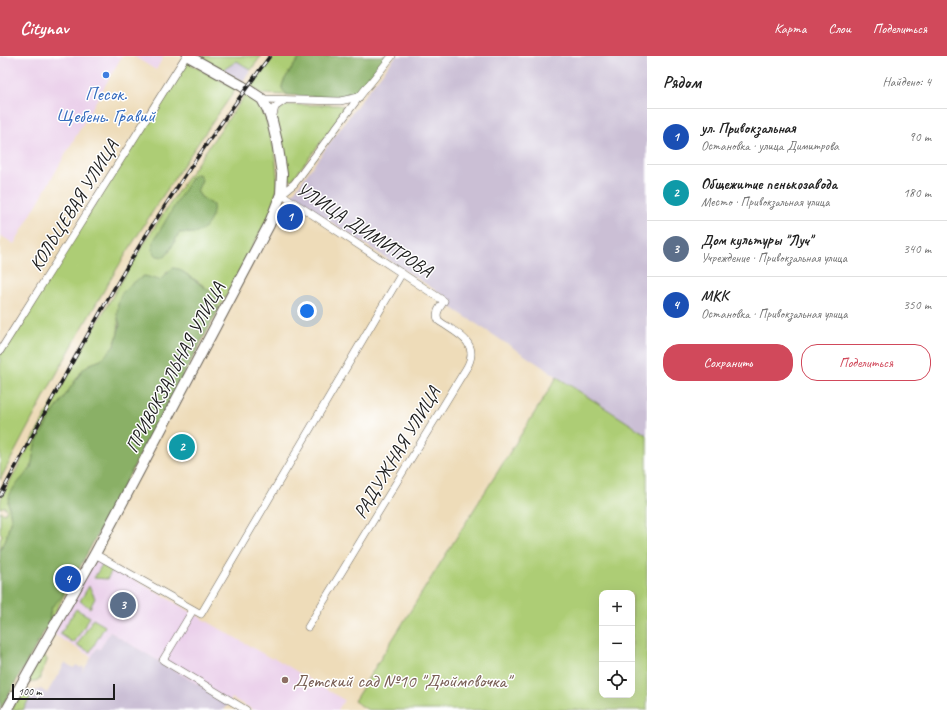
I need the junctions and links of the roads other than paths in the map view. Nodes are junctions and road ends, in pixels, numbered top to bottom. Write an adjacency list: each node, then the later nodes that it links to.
1 (187, 56): 4 (main road); 10 (street, КОЛЬЦЕВАЯ УЛИЦА)
2 (392, 56): 3 (street, ПРИВОКЗАЛЬНАЯ УЛИЦА)
3 (359, 97): 5 (street); 7 (street, ПРИВОКЗАЛЬНАЯ УЛИЦА)
4 (262, 99): 5 (street); 6 (main road, УЛИЦА ДИМИТРОВА)
5 (286, 100): 6 (street)
6 (272, 121): 7 (main road, УЛИЦА ДИМИТРОВА)
7 (281, 194): 8 (street, УЛИЦА ДИМИТРОВА); 11 (main road, ПРИВОКЗАЛЬНАЯ УЛИЦА)
8 (402, 273): 9 (street, УЛИЦА ДИМИТРОВА); 12 (street)
9 (444, 301): 13 (street, РАДУЖНАЯ УЛИЦА)
10 (0, 351)
11 (94, 554): 12 (street); 14 (main road, ПРИВОКЗАЛЬНАЯ УЛИЦА)
12 (193, 610): 15 (street)
13 (308, 627)
14 (7, 710)
15 (246, 710)

